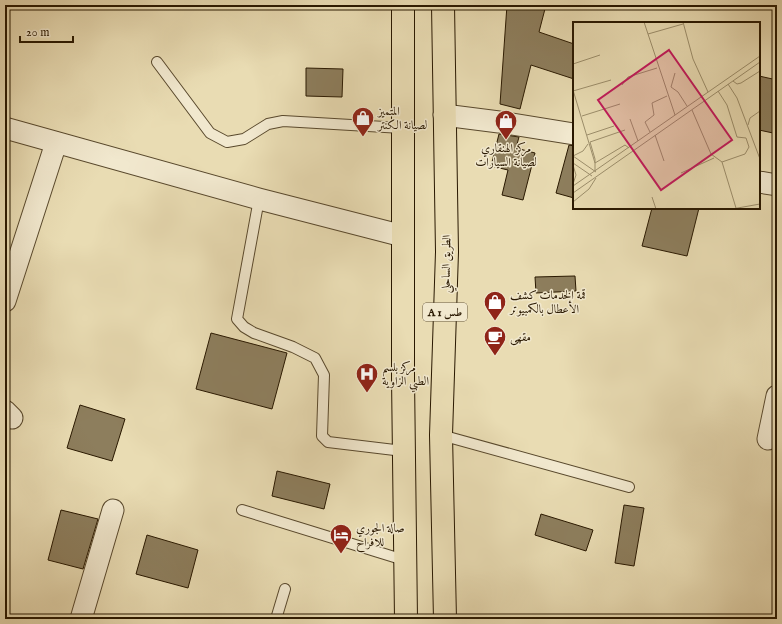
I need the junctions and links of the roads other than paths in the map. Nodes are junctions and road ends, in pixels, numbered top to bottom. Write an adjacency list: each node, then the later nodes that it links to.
1 (403, 5): 6 (highway)
2 (443, 5): 4 (highway, الطريق الساحلي / A 1 طس)
3 (157, 62): 6 (lane)
4 (444, 115): 7 (street); 15 (highway, الطريق الساحلي / A 1 طس)
5 (5, 128): 8 (street)
6 (402, 128): 12 (highway)
7 (573, 134)
8 (56, 143): 11 (street); 13 (street)
9 (760, 182): 10 (street)
10 (777, 185)
11 (259, 199): 12 (street); 17 (lane)
12 (403, 236): 17 (highway)
13 (5, 301)
14 (777, 396): 16 (street)
15 (441, 435): 18 (lane); 26 (highway, الطريق الساحلي / A 1 طس)
16 (768, 439)
17 (403, 450): 21 (highway)
18 (629, 487)
19 (114, 510): 23 (street)
20 (242, 510): 21 (lane)
21 (404, 560): 25 (highway)
22 (285, 589): 24 (lane)
23 (81, 619)
24 (276, 619)
25 (406, 619)
26 (445, 619)

